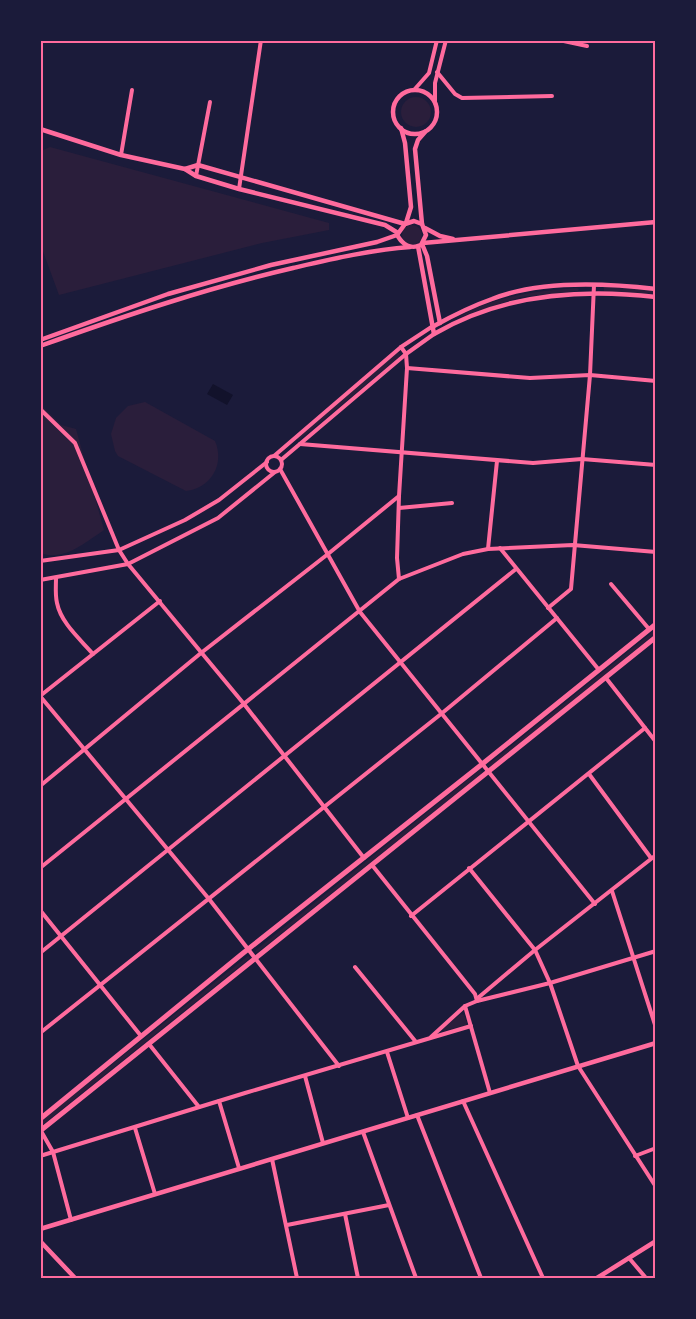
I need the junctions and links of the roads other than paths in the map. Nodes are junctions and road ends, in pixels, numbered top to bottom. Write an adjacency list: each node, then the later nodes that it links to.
1 (261, 40): 19 (street)
2 (437, 40): 8 (street)
3 (446, 40): 6 (street)
4 (559, 40): 5 (street)
5 (587, 46)
6 (437, 72): 9 (street); 11 (street)
7 (132, 90): 15 (street)
8 (414, 90): 11 (street); 12 (street)
9 (552, 96)
10 (210, 102): 16 (street)
11 (435, 103): 14 (street)
12 (401, 128): 14 (street); 22 (street)
13 (40, 129): 15 (street)
14 (428, 130): 23 (street)
15 (121, 155): 17 (street)
16 (198, 165): 17 (street); 18 (street); 19 (street)
17 (185, 170): 18 (street)
18 (196, 176): 20 (street)
19 (240, 176): 20 (street); 22 (street)
20 (239, 189): 24 (street)
21 (656, 222): 25 (street)
22 (405, 224): 23 (street); 24 (street)
23 (423, 226): 25 (street); 26 (street)
24 (397, 234): 27 (street); 36 (street)
25 (458, 240): 26 (street)
26 (421, 244): 27 (street); 32 (street); 33 (street)
27 (410, 247): 37 (street)
28 (594, 285): 29 (street); 30 (street); 32 (street)
29 (656, 289)
30 (594, 292): 31 (street); 34 (street); 41 (street)
31 (656, 297)
32 (440, 323): 33 (street); 34 (street)
33 (434, 326): 35 (street); 38 (street)
34 (442, 330): 35 (street)
35 (434, 334): 39 (street)
36 (40, 340)
37 (40, 346)
38 (401, 347): 39 (street); 46 (street)
39 (405, 354): 40 (street); 44 (street)
40 (407, 368): 41 (street); 45 (street)
41 (590, 375): 42 (street); 47 (street)
42 (656, 381)
43 (40, 409): 60 (street)
44 (300, 444): 45 (street); 48 (street)
45 (401, 453): 49 (street); 54 (street)
46 (274, 456): 48 (street); 50 (street)
47 (582, 459): 49 (street); 51 (street); 57 (street)
48 (281, 460): 52 (street)
49 (497, 460): 59 (street)
50 (267, 462): 53 (street); 60 (street)
51 (656, 465)
52 (280, 469): 53 (street); 62 (street)
53 (275, 472): 64 (street)
54 (399, 496): 56 (street); 62 (street)
55 (452, 503): 56 (street)
56 (399, 508): 67 (street)
57 (573, 545): 58 (street); 61 (street); 71 (street)
58 (500, 548): 59 (street); 65 (street)
59 (488, 549): 67 (street)
60 (119, 550): 63 (street); 64 (street)
61 (656, 552)
62 (328, 554): 72 (street); 77 (street)
63 (40, 561)
64 (128, 564): 66 (street); 70 (street)
65 (516, 569): 71 (street); 79 (street)
66 (56, 578): 68 (street); 78 (street)
67 (399, 579): 72 (street)
68 (40, 580)
69 (611, 584): 75 (street)
70 (160, 601): 77 (street); 78 (street)
71 (548, 608): 73 (street)
72 (360, 612): 79 (street); 83 (street)
73 (557, 618): 80 (street); 84 (street)
74 (656, 624): 75 (main road)
75 (649, 629): 80 (main road)
76 (656, 637): 81 (main road)
77 (201, 652): 83 (street); 87 (street)
78 (93, 654): 82 (street)
79 (400, 663): 84 (street); 88 (street)
80 (599, 670): 89 (main road)
81 (606, 678): 85 (street); 90 (main road)
82 (40, 696): 87 (street)
83 (244, 704): 88 (street); 93 (street)
84 (441, 714): 89 (street); 94 (street)
85 (645, 728): 86 (street); 91 (street)
86 (656, 742)
87 (86, 749): 92 (street); 93 (street)
88 (284, 756): 94 (street); 96 (street)
89 (481, 765): 90 (street); 98 (main road)
90 (488, 773): 95 (street); 99 (main road)
91 (589, 774): 95 (street); 97 (street)
92 (40, 786)
93 (126, 799): 96 (street); 100 (street)
94 (324, 807): 98 (street); 103 (street)
95 (527, 822): 101 (street); 104 (street)
96 (168, 850): 103 (street); 107 (street)
97 (653, 857): 102 (street)
98 (365, 859): 108 (main road)
99 (372, 866): 106 (street); 113 (main road)
100 (40, 868)
101 (469, 868): 106 (street); 109 (street)
102 (612, 891): 104 (street); 112 (street)
103 (209, 900): 108 (street); 116 (street)
104 (595, 904): 109 (street)
105 (40, 910): 107 (street)
106 (411, 916): 117 (street)
107 (61, 937): 111 (street); 116 (street)
108 (248, 950): 113 (street); 122 (main road)
109 (535, 950): 115 (street); 117 (street)
110 (656, 951): 112 (street)
111 (40, 952)
112 (634, 957): 115 (street); 120 (street)
113 (255, 959): 126 (main road); 128 (street)
114 (355, 967): 124 (street)
115 (550, 983): 117 (street); 129 (street)
116 (101, 987): 121 (street); 122 (street)
117 (477, 1001): 118 (street)
118 (465, 1006): 119 (street); 123 (street)
119 (471, 1026): 123 (street); 131 (street)
120 (656, 1028)
121 (40, 1033)
122 (141, 1037): 137 (main road)
123 (429, 1038): 124 (street)
124 (416, 1042): 127 (street)
125 (656, 1043): 129 (street)
126 (149, 1044): 134 (street); 139 (main road)
127 (387, 1052): 128 (street); 136 (street)
128 (339, 1066): 130 (street)
129 (578, 1066): 131 (street); 145 (street)
130 (305, 1076): 132 (street); 141 (street)
131 (490, 1093): 133 (street)
132 (219, 1101): 134 (street); 147 (street)
133 (463, 1101): 135 (street); 163 (street)
134 (199, 1107): 138 (street)
135 (417, 1115): 136 (street); 162 (street)
136 (408, 1118): 140 (street)
137 (40, 1119)
138 (135, 1128): 143 (street); 149 (street)
139 (41, 1131): 143 (street)
140 (363, 1132): 141 (street); 150 (street)
141 (323, 1143): 146 (street)
142 (656, 1148): 145 (street)
143 (53, 1152): 144 (street); 152 (street)
144 (40, 1156)
145 (635, 1156): 148 (street)
146 (272, 1159): 147 (street); 153 (street)
147 (239, 1168): 149 (street)
148 (656, 1187)
149 (155, 1194): 152 (street)
150 (389, 1206): 151 (street); 161 (street)
151 (345, 1214): 153 (street); 160 (street)
152 (71, 1220): 154 (street)
153 (286, 1225): 159 (street)
154 (40, 1229)
155 (40, 1241): 158 (street)
156 (656, 1241): 157 (street)
157 (629, 1258): 164 (street); 165 (street)
158 (75, 1278)
159 (297, 1278)
160 (358, 1278)
161 (416, 1278)
162 (481, 1278)
163 (543, 1278)
164 (598, 1278)
165 (646, 1278)

